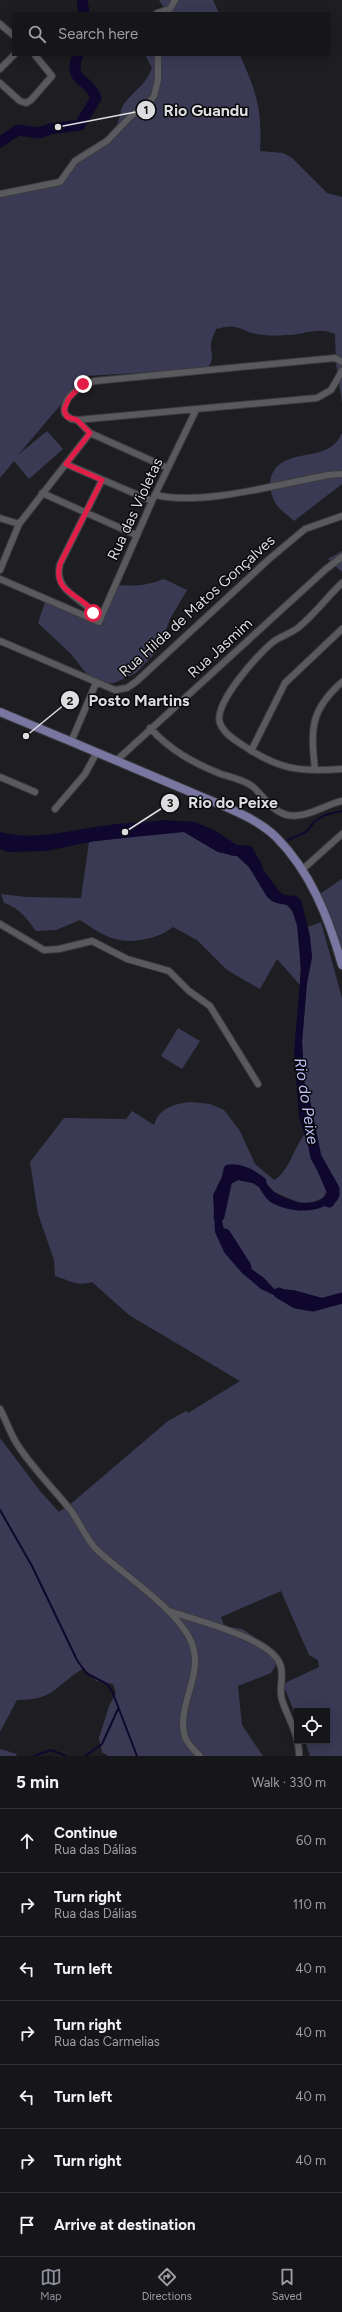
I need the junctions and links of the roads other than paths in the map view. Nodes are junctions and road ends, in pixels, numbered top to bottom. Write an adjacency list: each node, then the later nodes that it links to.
1 (175, 0): 2 (street)
2 (160, 12)
3 (0, 24): 4 (street)
4 (12, 34)
5 (13, 56): 8 (street)
6 (36, 56): 9 (street)
7 (158, 56): 10 (street)
8 (0, 69)
9 (0, 83)
10 (0, 194)
11 (342, 362): 14 (street)
12 (342, 371): 13 (street)
13 (196, 410): 14 (street); 17 (street, Rua das Violetas)
14 (77, 420): 15 (street)
15 (90, 433): 16 (street); 17 (street)
16 (66, 464): 19 (street); 20 (street)
17 (168, 468): 21 (street, Rua das Violetas)
18 (342, 474): 21 (street)
19 (102, 480): 22 (street); 23 (street)
20 (42, 493): 23 (street); 26 (street)
21 (155, 495): 22 (street, Rua das Violetas)
22 (152, 501): 27 (street, Rua das Violetas)
23 (86, 513): 27 (street); 32 (street)
24 (342, 516): 36 (street, Rua Hilda de Matos Gonçalves)
25 (0, 518): 26 (street)
26 (19, 524): 29 (street)
27 (136, 535): 32 (street, Rua das Violetas)
28 (342, 557): 38 (street, Rua Jasmim)
29 (0, 570)
30 (0, 579): 32 (street)
31 (342, 583): 40 (street)
32 (92, 618)
33 (342, 629): 40 (street)
34 (0, 641): 36 (street, Rua Hilda de Matos Gonçalves)
35 (342, 682): 44 (street)
36 (96, 683): 39 (street)
37 (0, 712): 39 (main road)
38 (150, 728): 42 (street, Rua Jasmim); 47 (street)
39 (71, 742): 41 (main road)
40 (251, 751): 44 (street)
41 (97, 752): 42 (main road); 48 (street)
42 (117, 760): 50 (main road)
43 (342, 769): 44 (street)
44 (315, 770)
45 (0, 777): 46 (street)
46 (35, 792)
47 (342, 801)
48 (55, 810)
49 (342, 834): 50 (street)
50 (303, 869): 52 (main road)
51 (0, 924): 53 (street)
52 (342, 965)
53 (258, 1084)
54 (0, 1409): 55 (street)
55 (168, 1610): 56 (street); 57 (street)
56 (200, 1756)
57 (299, 1756)

